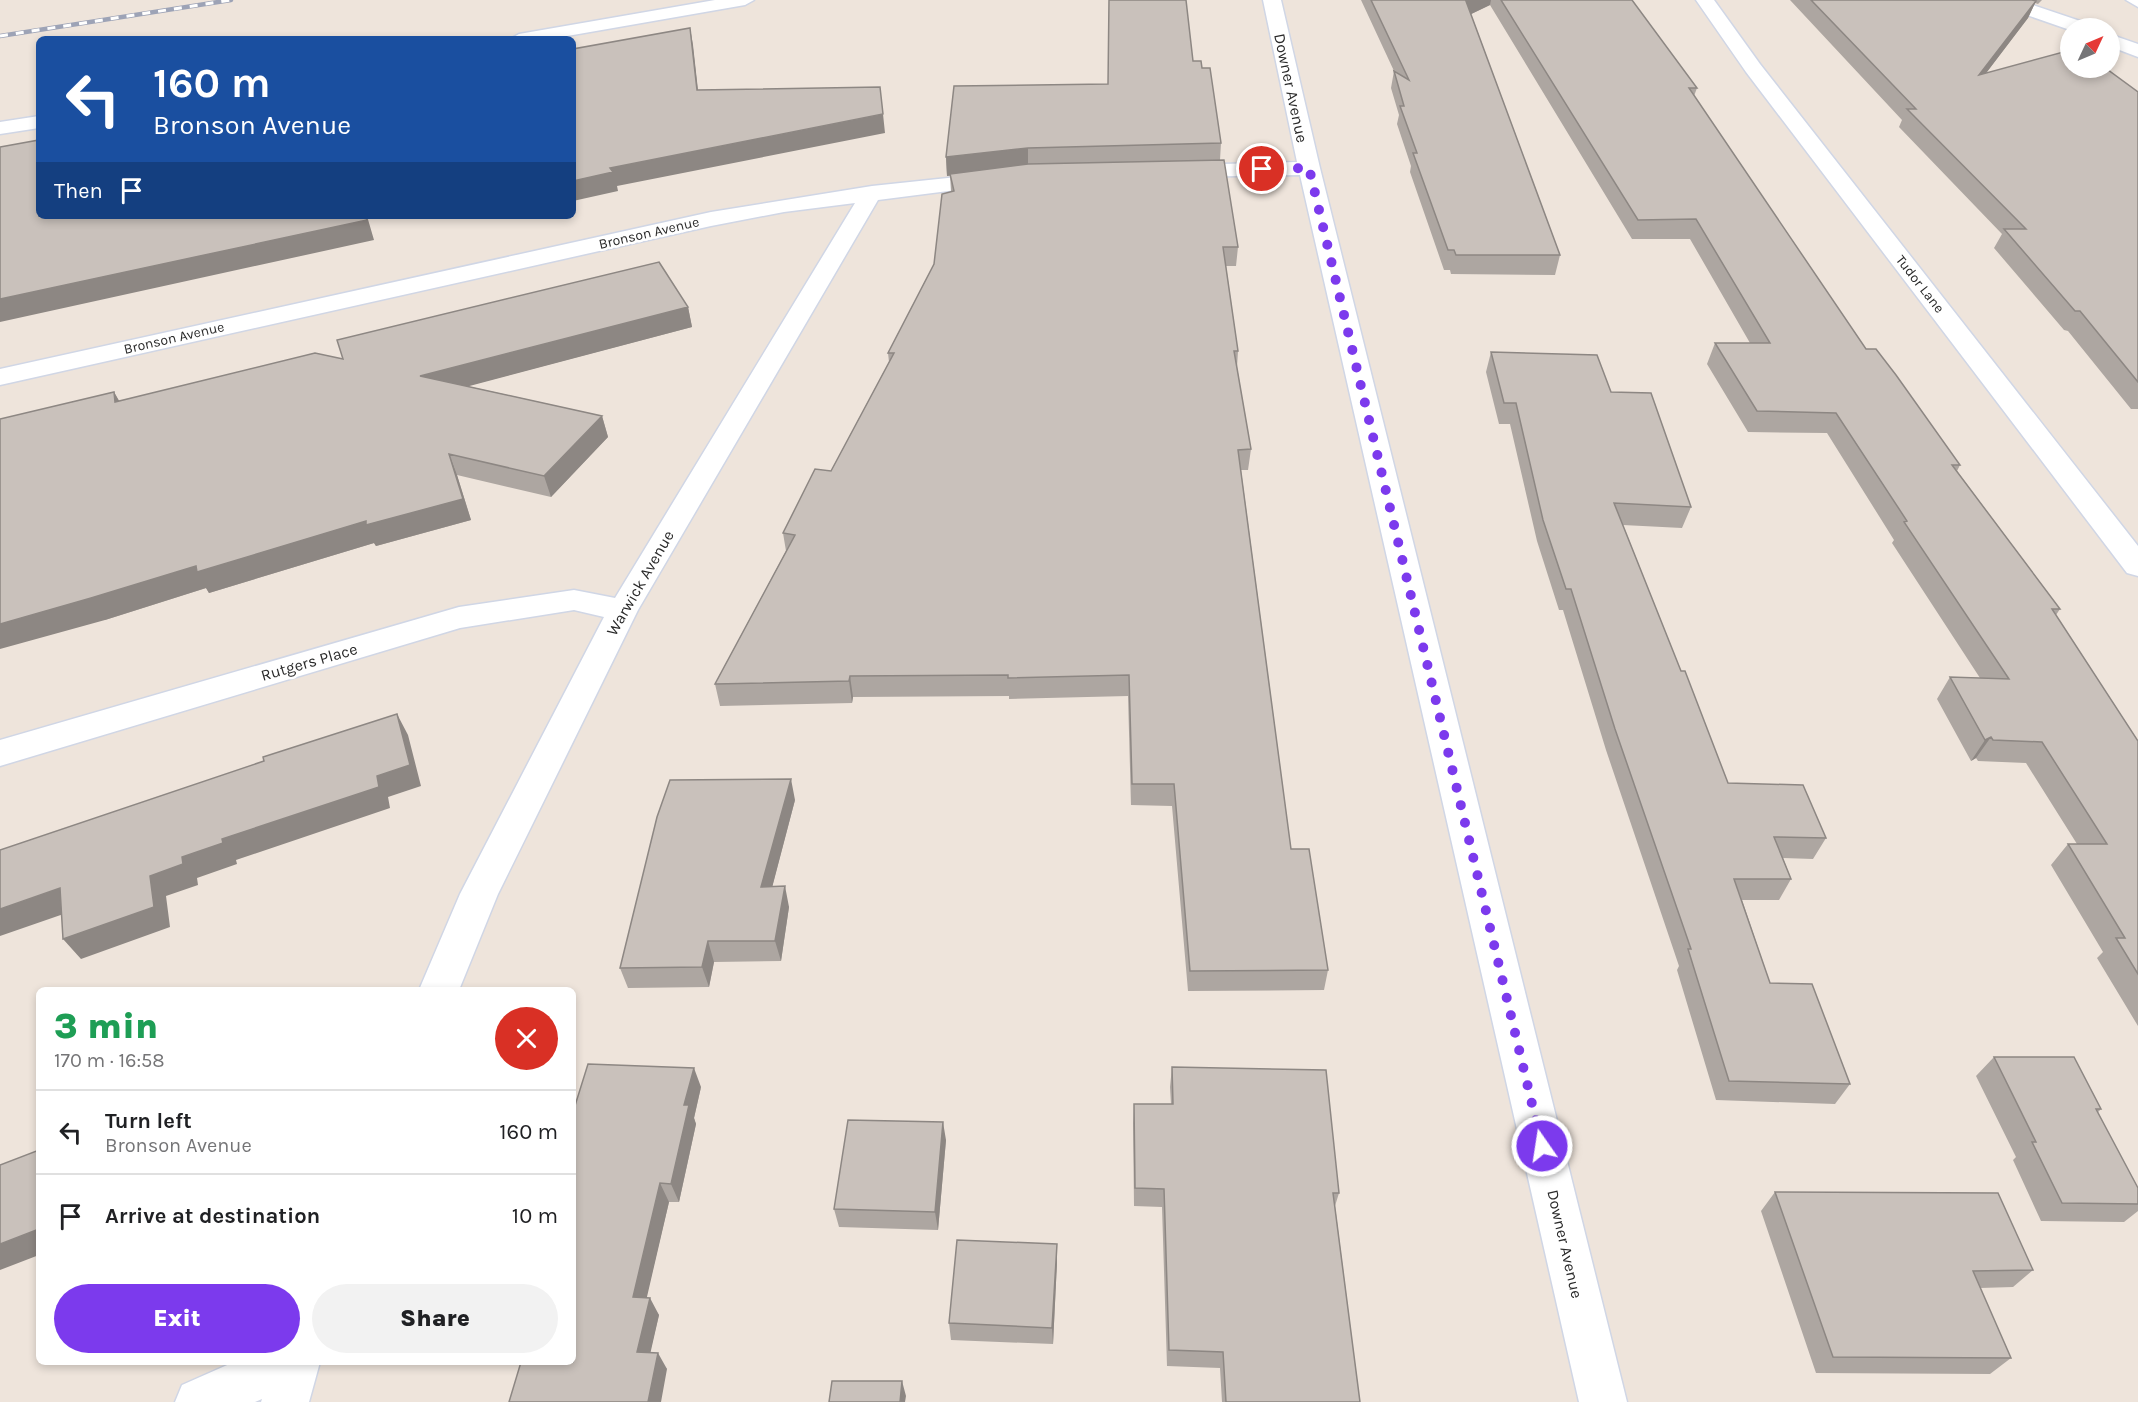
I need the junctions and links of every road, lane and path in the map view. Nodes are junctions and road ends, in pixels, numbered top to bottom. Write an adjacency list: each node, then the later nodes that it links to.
1 (745, 0): 6 (street)
2 (1272, 0): 11 (street, Downer Avenue)
3 (1705, 0): 16 (street, Tudor Lane)
4 (2001, 0): 5 (street)
5 (2060, 20)
6 (536, 36)
7 (2120, 44): 8 (street)
8 (2138, 51)
9 (36, 122): 10 (street)
10 (0, 128)
11 (1309, 168): 12 (street); 24 (street, Downer Avenue)
12 (1156, 172)
13 (1017, 176): 14 (street, Bronson Avenue)
14 (872, 192): 15 (street, Bronson Avenue); 17 (street, Warwick Avenue)
15 (0, 377)
16 (2138, 566)
17 (622, 610): 18 (street, Rutgers Place); 19 (street, Warwick Avenue)
18 (0, 753)
19 (440, 987)
20 (283, 1365): 22 (street)
21 (295, 1365): 23 (street)
22 (199, 1402)
23 (285, 1402)
24 (1603, 1402)

